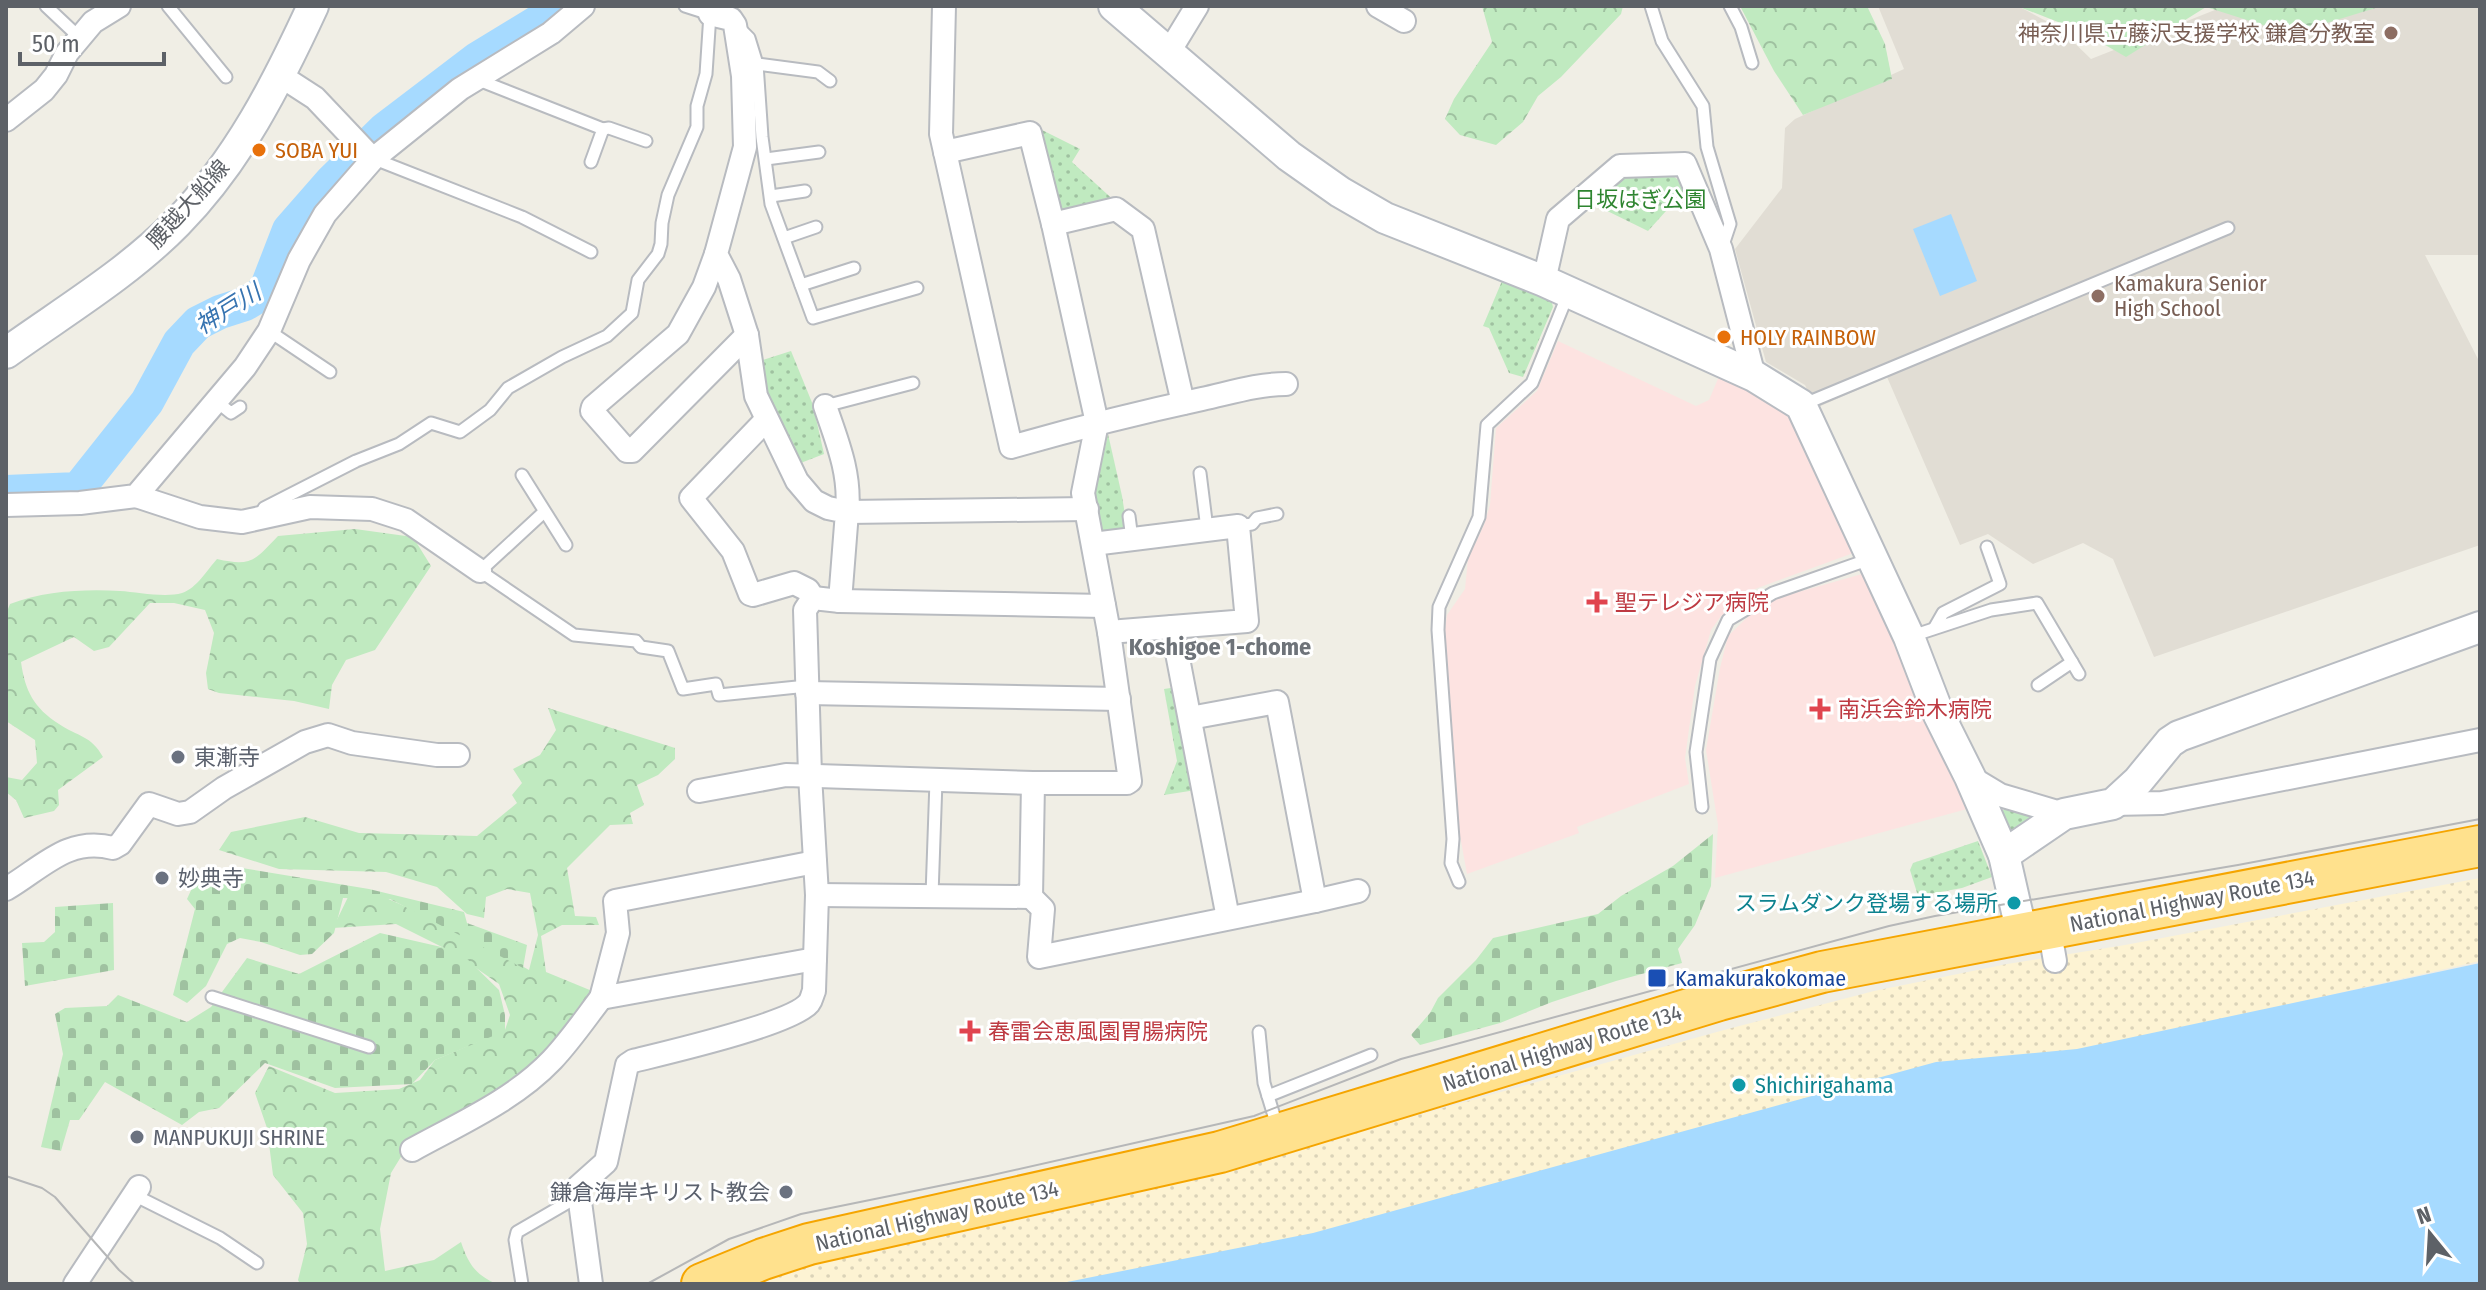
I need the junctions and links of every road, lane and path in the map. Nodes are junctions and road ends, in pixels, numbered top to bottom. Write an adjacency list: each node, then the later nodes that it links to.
1 (46, 6): 16 (lane)
2 (168, 6): 21 (lane)
3 (313, 6): 20 (street, 腰越大船線)
4 (583, 6): 22 (street)
5 (685, 6): 13 (lane)
6 (944, 6): 29 (street)
7 (1114, 6): 17 (street)
8 (1197, 6): 17 (street)
9 (1378, 6): 14 (street)
10 (1651, 6): 38 (lane)
11 (1730, 6): 18 (lane)
12 (111, 8): 16 (street)
13 (710, 14): 15 (street); 68 (lane)
14 (1404, 21)
15 (735, 25): 19 (lane); 40 (street)
16 (80, 38): 24 (street)
17 (1169, 52): 43 (street)
18 (1752, 63)
19 (757, 64): 23 (lane); 30 (lane)
20 (281, 76): 27 (street); 47 (street, 腰越大船線)
21 (226, 77)
22 (476, 79): 25 (lane); 27 (street)
23 (830, 81)
24 (6, 120)
25 (603, 129): 26 (lane); 31 (lane)
26 (646, 141)
27 (365, 151): 39 (lane); 45 (street)
28 (819, 152): 30 (lane)
29 (945, 152): 34 (street); 58 (street)
30 (766, 159): 33 (lane)
31 (591, 162)
32 (805, 191): 33 (lane)
33 (771, 196): 37 (lane)
34 (1053, 224): 53 (street); 58 (street)
35 (816, 227): 37 (lane)
36 (2228, 228): 54 (lane)
37 (784, 238): 42 (lane)
38 (1721, 249): 43 (street); 49 (street)
39 (591, 252)
40 (716, 254): 46 (street); 46 (street)
41 (854, 268): 42 (lane)
42 (801, 285): 44 (lane)
43 (1556, 287): 49 (street); 103 (lane)
44 (917, 288)
45 (269, 331): 48 (lane); 52 (street)
46 (747, 335): 57 (street)
47 (6, 353)
48 (330, 372)
49 (1754, 376): 54 (street)
50 (913, 383): 55 (lane)
51 (1286, 384): 53 (street)
52 (216, 401): 56 (lane); 61 (street)
53 (1183, 403): 58 (street)
54 (1801, 405): 75 (street)
55 (825, 406): 65 (street)
56 (240, 407)
57 (766, 420): 65 (street); 77 (street)
58 (1097, 423): 63 (street)
59 (1200, 473): 70 (lane)
60 (522, 475): 64 (lane)
61 (136, 496): 62 (street); 68 (street)
62 (6, 505)
63 (1087, 509): 65 (street); 72 (street)
64 (544, 512): 73 (lane); 76 (lane)
65 (847, 512): 78 (street)
66 (1277, 514): 69 (lane)
67 (1129, 516): 71 (lane)
68 (257, 520): 76 (street)
69 (1238, 526): 70 (street); 80 (street)
70 (1207, 529): 71 (street)
71 (1132, 539): 72 (street)
72 (1093, 544): 79 (street)
73 (566, 545)
74 (1987, 547): 83 (lane)
75 (1872, 559): 83 (street); 98 (lane)
76 (480, 571): 87 (lane)
77 (813, 598): 78 (street); 87 (street)
78 (840, 601): 79 (street)
79 (1104, 606): 82 (street)
80 (1172, 627): 82 (street); 89 (street)
81 (2480, 627): 97 (street)
82 (1109, 632): 88 (street)
83 (1922, 632): 84 (lane); 93 (street)
84 (2072, 662): 85 (lane); 86 (lane)
85 (2079, 674)
86 (2038, 685)
87 (807, 690): 88 (street); 92 (street)
88 (1119, 699): 95 (street)
89 (1190, 718): 109 (street); 110 (street)
90 (2480, 740): 97 (street)
91 (458, 755): 104 (street)
92 (810, 775): 94 (street); 96 (street); 102 (street)
93 (1970, 777): 99 (street); 101 (street)
94 (936, 781): 95 (street); 107 (lane)
95 (1033, 783): 108 (street)
96 (699, 791)
97 (2113, 804): 99 (street)
98 (1702, 807)
99 (2064, 814): 101 (street)
100 (2480, 846): 111 (highway, National Highway Route 134)
101 (2004, 855): 111 (street)
102 (815, 862): 106 (street); 114 (street)
103 (1459, 882)
104 (6, 889)
105 (1358, 891): 109 (street)
106 (817, 895): 107 (street); 112 (street)
107 (932, 895): 108 (street)
108 (1031, 897): 110 (street)
109 (1315, 901): 110 (street)
110 (1228, 918)
111 (2043, 946): 119 (highway, National Highway Route 134)
112 (815, 959): 114 (street); 122 (street)
113 (212, 997): 116 (lane)
114 (601, 998): 120 (street)
115 (1259, 1032): 118 (lane)
116 (369, 1047)
117 (1371, 1055): 118 (lane)
118 (1268, 1096): 119 (lane)
119 (1280, 1135): 127 (highway, National Highway Route 134)
120 (412, 1150)
121 (136, 1191): 123 (lane); 124 (street)
122 (579, 1196): 125 (lane); 126 (street)
123 (257, 1263)
124 (75, 1284)
125 (522, 1284)
126 (591, 1284)
127 (702, 1284)

